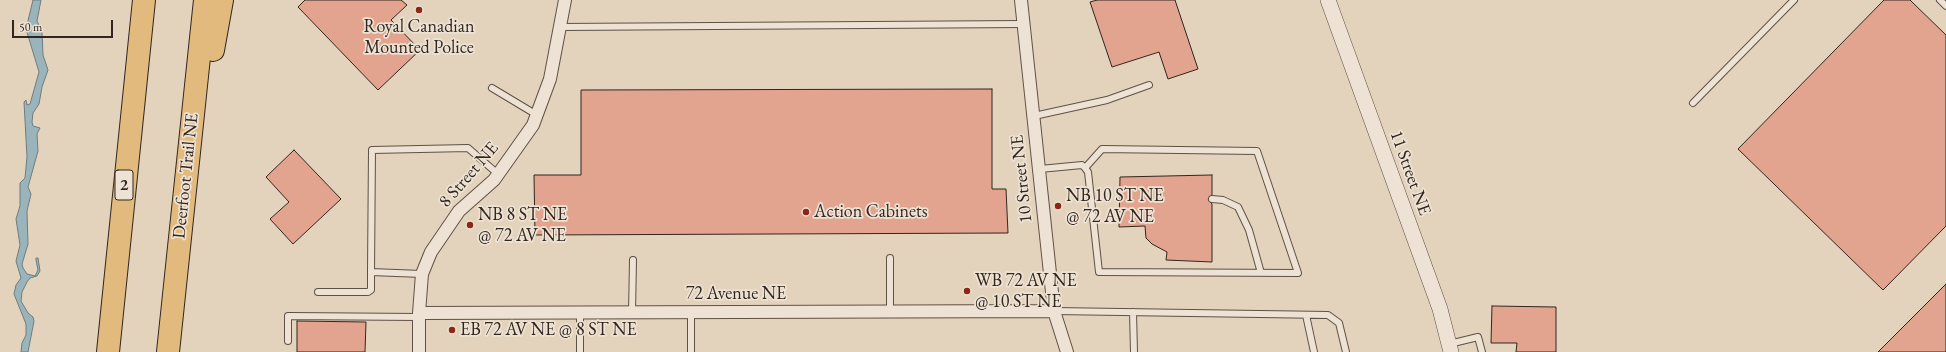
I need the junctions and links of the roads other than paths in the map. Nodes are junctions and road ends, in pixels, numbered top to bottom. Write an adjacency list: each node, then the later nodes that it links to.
1 (144, 0): 38 (highway, 2)
2 (205, 0): 15 (highway, Deerfoot Trail NE)
3 (222, 0): 15 (highway)
4 (565, 0): 11 (street, 8 Street NE)
5 (1021, 0): 10 (street, 10 Street NE)
6 (1794, 0): 14 (lane)
7 (1940, 0): 9 (lane)
8 (1328, 2): 37 (street, 11 Street NE)
9 (1946, 6)
10 (1024, 24): 11 (lane); 17 (street, 10 Street NE)
11 (560, 27): 16 (street, 8 Street NE)
12 (1149, 85): 17 (lane)
13 (492, 88): 16 (lane)
14 (1693, 103)
15 (193, 112): 39 (highway, Deerfoot Trail NE)
16 (537, 116): 20 (street, 8 Street NE)
17 (1034, 116): 19 (street, 10 Street NE)
18 (1085, 168): 19 (lane); 25 (lane); 25 (lane)
19 (1040, 169): 30 (street, 10 Street NE)
20 (498, 174): 24 (lane); 26 (street, 8 Street NE)
21 (1212, 199): 25 (lane)
22 (890, 258): 29 (lane)
23 (633, 260): 33 (lane)
24 (371, 272): 26 (lane); 27 (lane)
25 (1261, 273)
26 (422, 274): 34 (street, 8 Street NE)
27 (318, 292)
28 (691, 312): 29 (street, 72 Avenue NE); 33 (street, 72 Avenue NE); 42 (lane)
29 (890, 312): 30 (street, 72 Avenue NE)
30 (1054, 312): 31 (lane); 43 (street, 10 Street NE)
31 (1133, 312): 35 (lane); 44 (lane)
32 (580, 313): 33 (street, 72 Avenue NE); 34 (street, 72 Avenue NE); 41 (lane)
33 (632, 313)
34 (419, 315): 36 (lane); 40 (street, 8 Street NE)
35 (1306, 315): 45 (lane); 46 (lane)
36 (288, 341)
37 (1450, 348): 47 (lane)
38 (108, 352)
39 (168, 352)
40 (419, 352)
41 (580, 352)
42 (691, 352)
43 (1067, 352)
44 (1134, 352)
45 (1314, 352)
46 (1346, 352)
47 (1482, 352)

